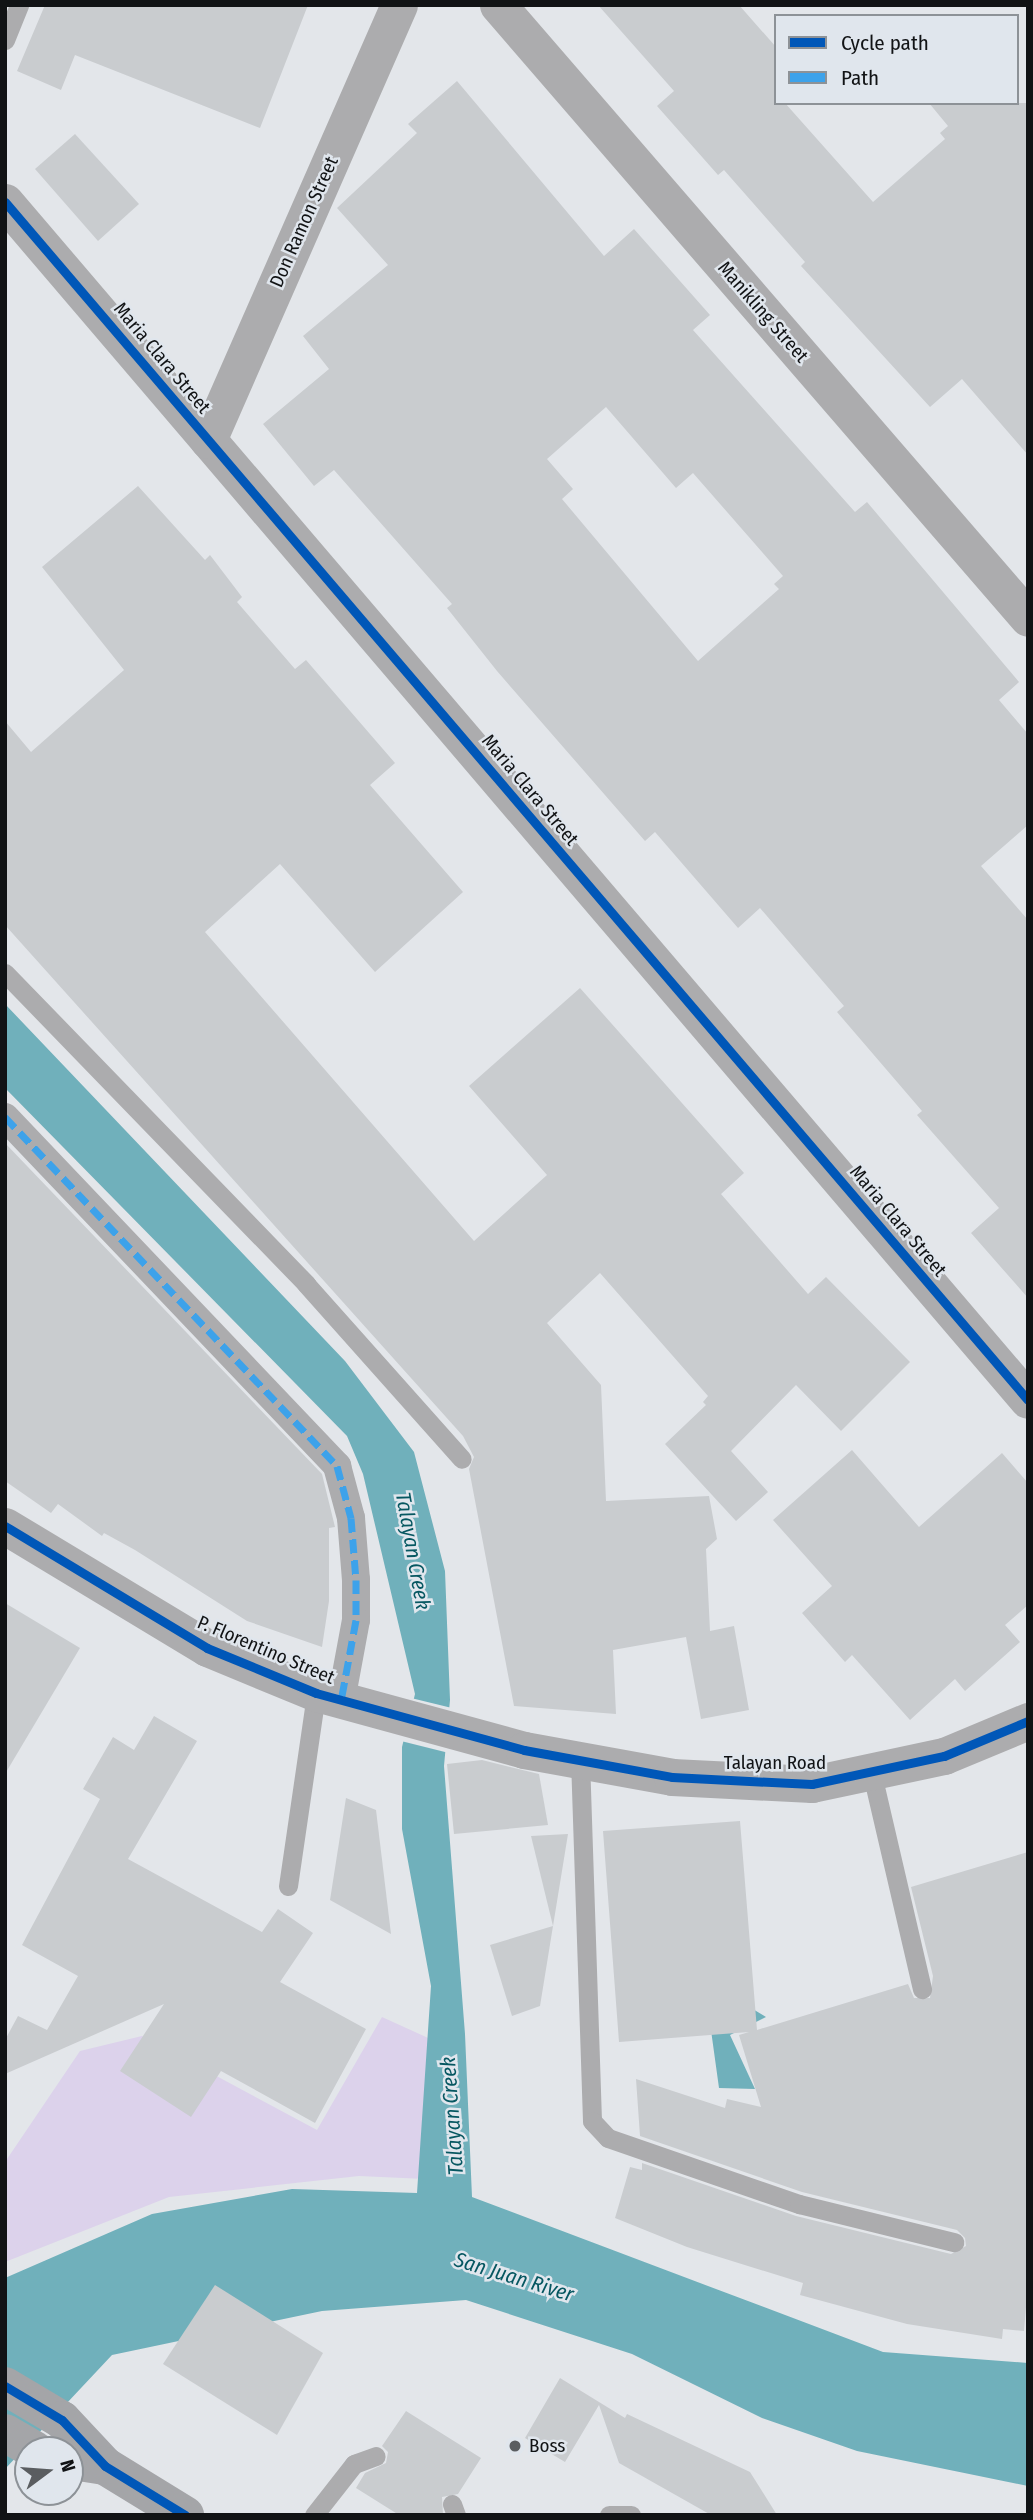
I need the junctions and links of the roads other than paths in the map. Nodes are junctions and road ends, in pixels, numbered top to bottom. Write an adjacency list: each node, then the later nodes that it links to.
1 (19, 5): 4 (lane)
2 (400, 5): 6 (street, Don Ramon Street)
3 (498, 5): 7 (street, Manikling Street)
4 (6, 36)
5 (5, 202): 6 (street, Maria Clara Street)
6 (208, 440): 10 (street, Maria Clara Street)
7 (1028, 618)
8 (5, 973): 11 (lane)
9 (5, 1117): 13 (street)
10 (1028, 1400)
11 (462, 1459)
12 (5, 1526): 13 (street, P. Florentino Street)
13 (329, 1697): 15 (street, P. Florentino Street); 18 (lane)
14 (1028, 1721): 17 (street, Talayan Road)
15 (455, 1732): 16 (street, Talayan Road)
16 (589, 1760): 17 (street, Talayan Road); 20 (lane)
17 (872, 1774): 19 (lane)
18 (288, 1886)
19 (922, 1989)
20 (954, 2242)
21 (5, 2386): 23 (main road)
22 (376, 2456): 25 (lane)
23 (88, 2463): 24 (main road)
24 (185, 2515)
25 (314, 2515)
26 (609, 2515): 27 (lane)
27 (631, 2515)

